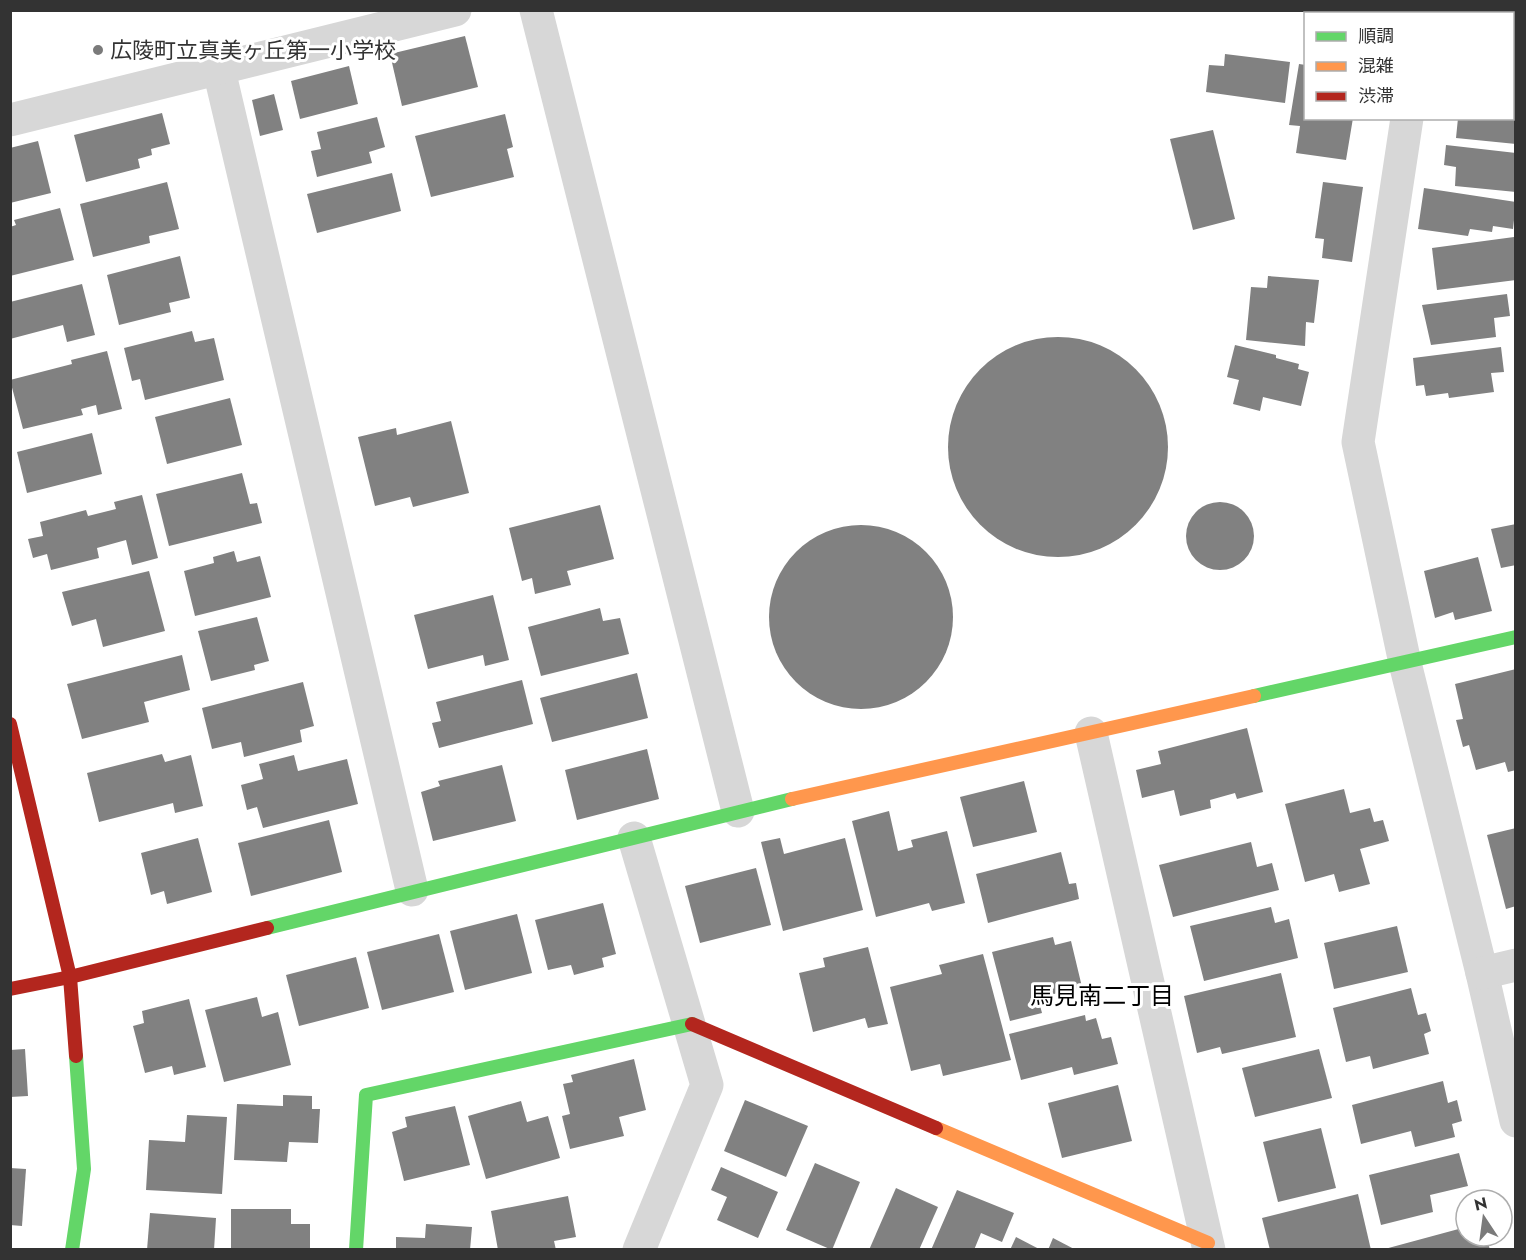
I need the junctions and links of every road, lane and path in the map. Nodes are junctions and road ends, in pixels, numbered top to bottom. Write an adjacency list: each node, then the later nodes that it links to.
1 (455, 10): 3 (street)
2 (537, 10): 10 (street)
3 (219, 70): 4 (street); 12 (street)
4 (10, 120)
5 (1407, 120): 7 (street)
6 (1515, 637): 7 (street)
7 (1405, 663): 9 (street); 14 (street)
8 (10, 724): 15 (street)
9 (1091, 734): 10 (street); 19 (street)
10 (738, 811): 11 (street)
11 (634, 838): 12 (street); 17 (street)
12 (412, 890): 15 (street)
13 (1515, 965): 14 (street)
14 (1482, 973): 18 (street)
15 (70, 977): 16 (street); 20 (street)
16 (10, 989)
17 (690, 1023): 19 (street); 21 (street); 22 (street)
18 (1515, 1121)
19 (1208, 1246)
20 (72, 1250)
21 (356, 1250)
22 (639, 1250)

